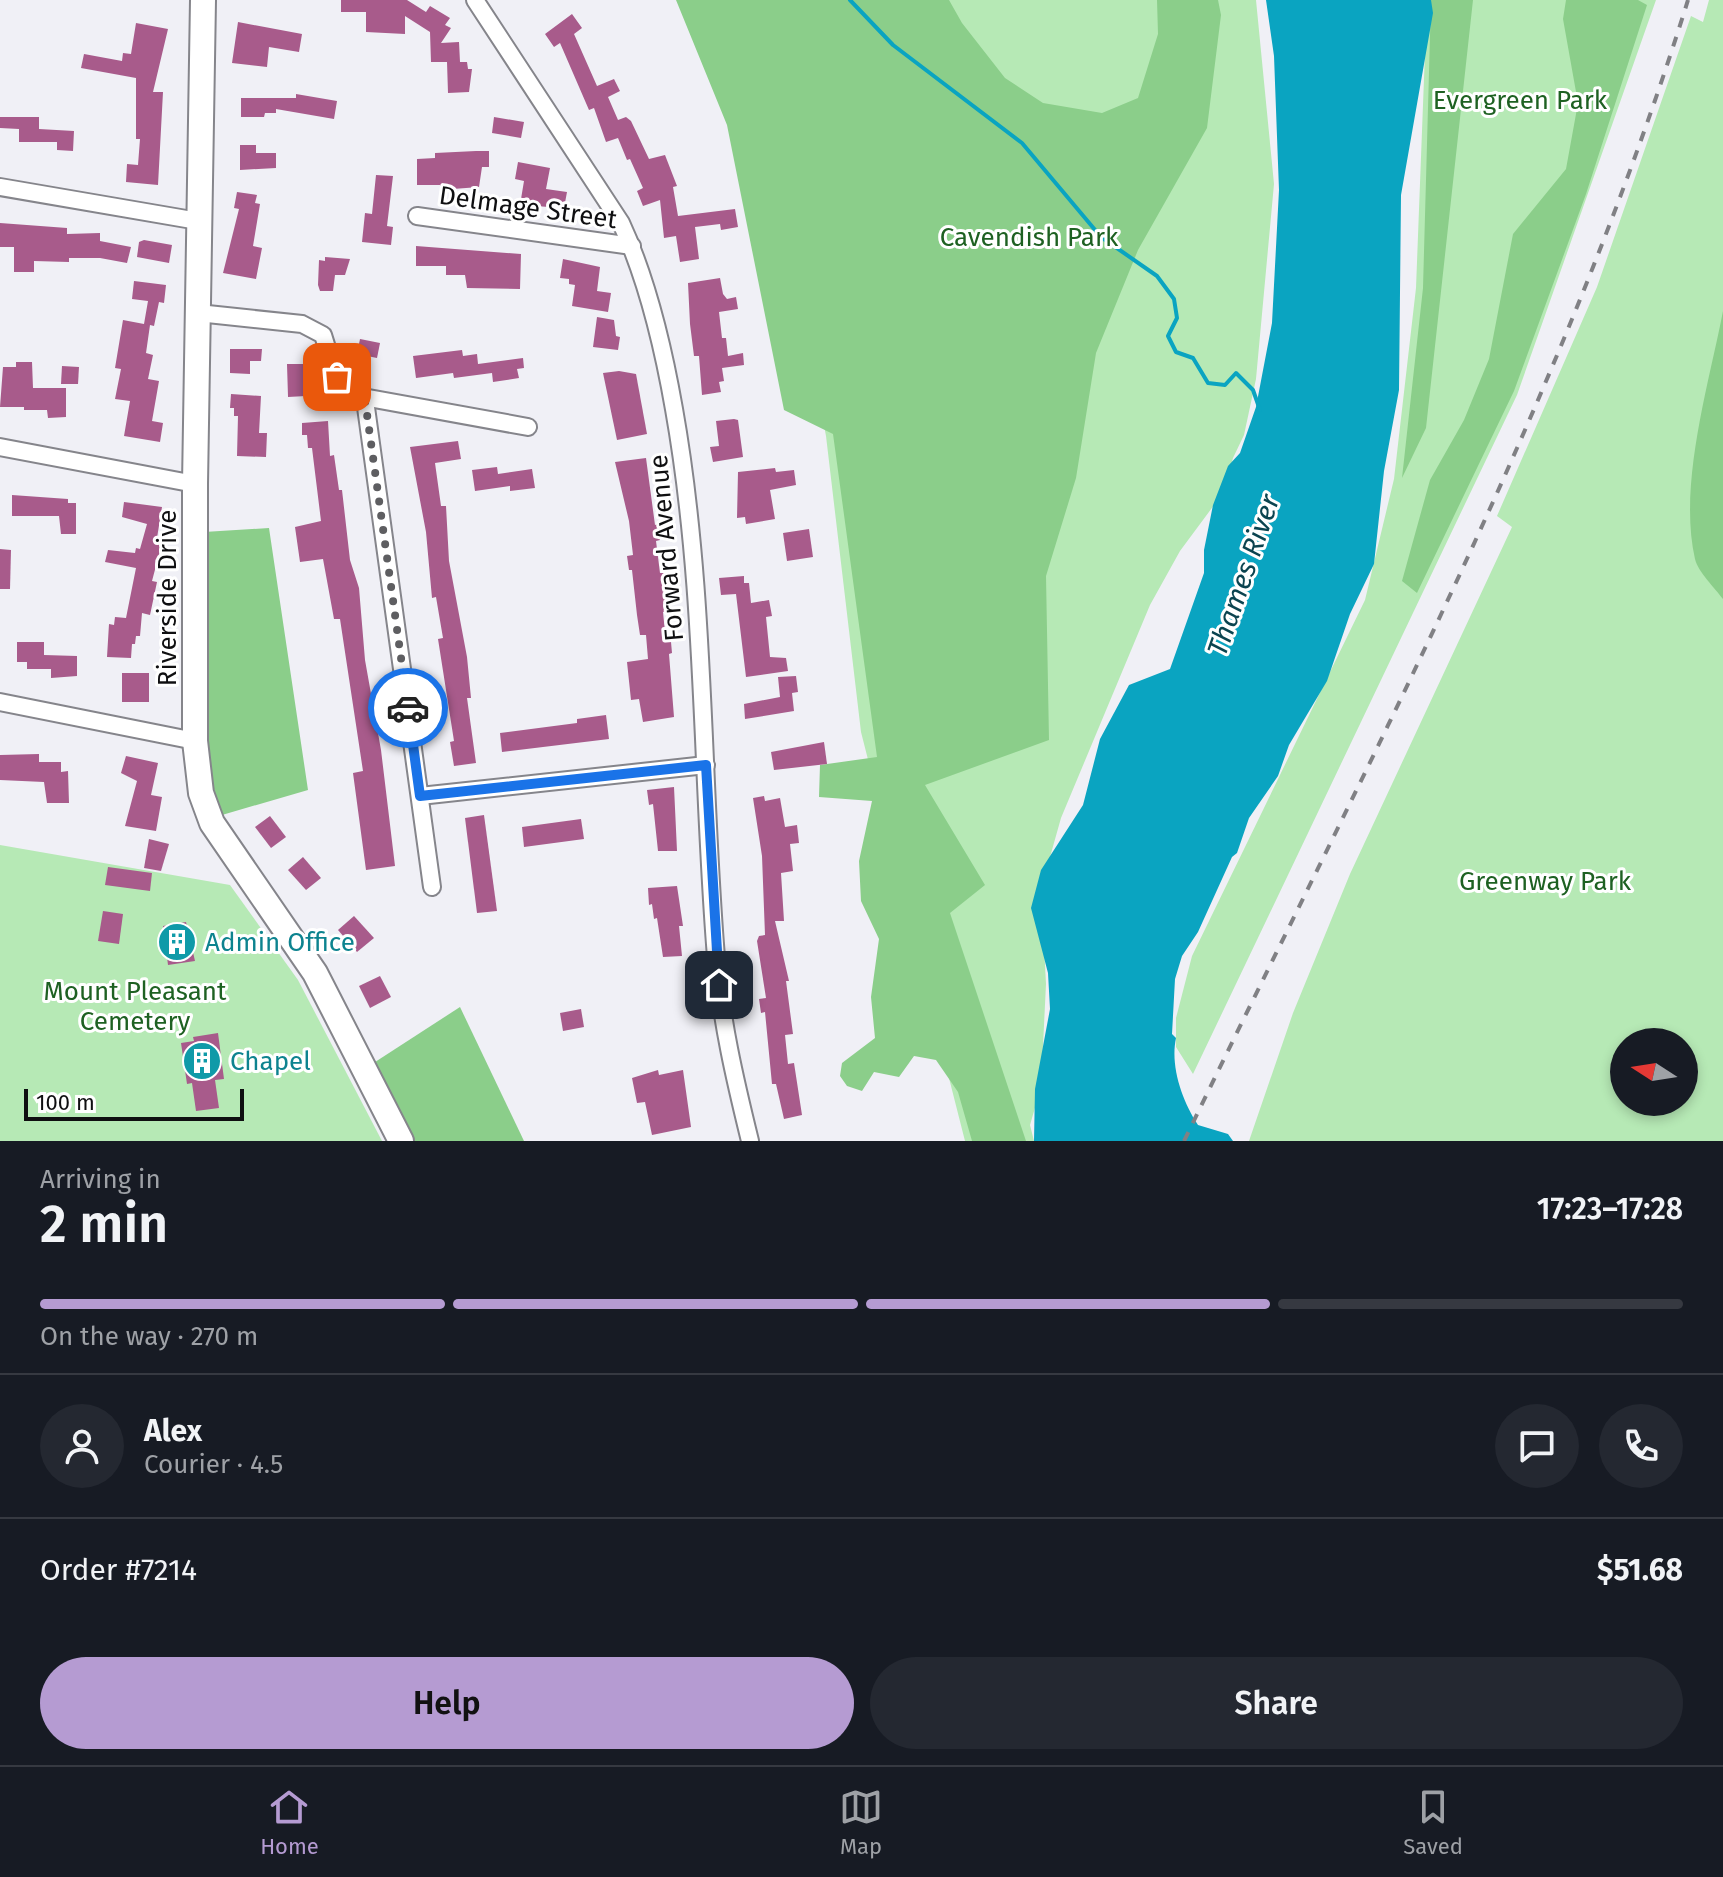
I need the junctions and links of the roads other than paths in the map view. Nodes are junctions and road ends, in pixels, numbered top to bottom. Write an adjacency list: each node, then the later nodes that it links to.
1 (203, 0): 5 (main road, Riverside Drive)
2 (475, 0): 6 (street, Forward Avenue)
3 (0, 187): 5 (street)
4 (417, 216): 6 (street, Delmage Street)
5 (198, 221): 7 (main road, Riverside Drive)
6 (632, 246): 14 (street, Forward Avenue)
7 (198, 313): 8 (street); 11 (main road, Riverside Drive)
8 (365, 400): 9 (street); 15 (street)
9 (528, 427)
10 (0, 447): 11 (street)
11 (195, 484): 13 (main road, Riverside Drive)
12 (0, 702): 13 (street)
13 (195, 741): 17 (main road, Riverside Drive)
14 (706, 765): 15 (street); 18 (street, Forward Avenue)
15 (420, 796): 16 (street)
16 (432, 887)
17 (401, 1141)
18 (750, 1141)

